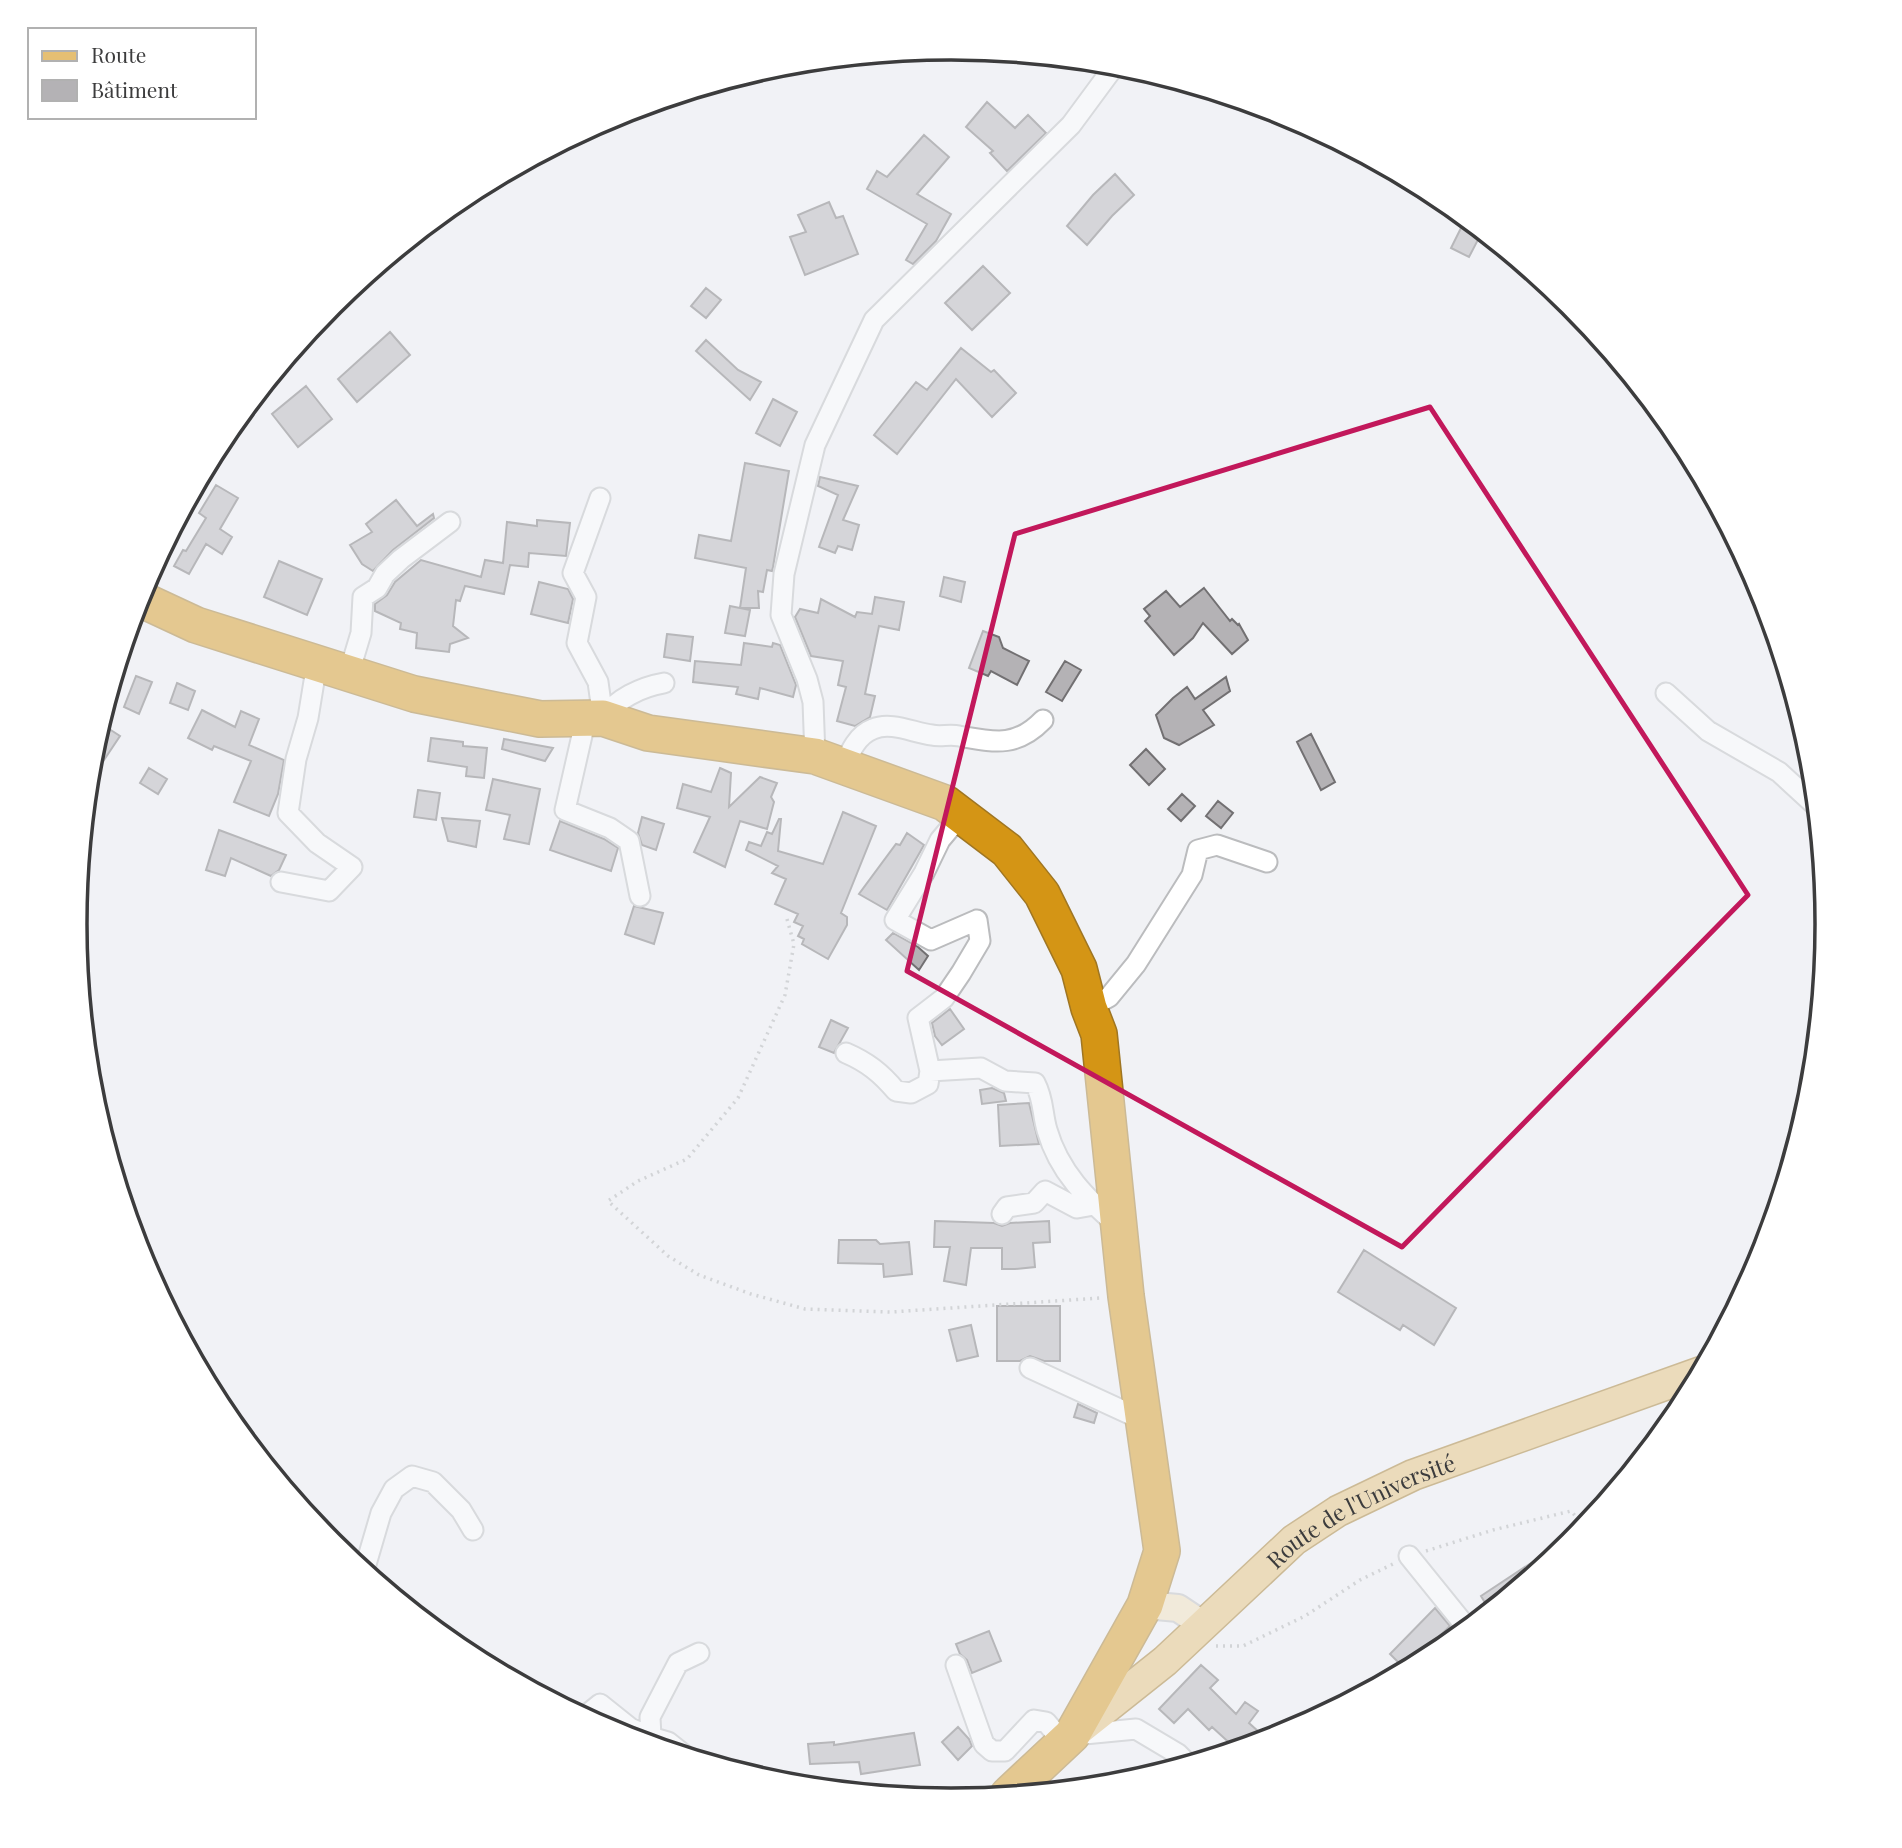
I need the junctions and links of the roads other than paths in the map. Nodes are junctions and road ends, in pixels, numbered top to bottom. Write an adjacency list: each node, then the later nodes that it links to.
1 (1109, 74): 10 (street)
2 (600, 498): 8 (street)
3 (450, 522): 5 (street)
4 (148, 603): 5 (highway)
5 (333, 668): 8 (highway); 14 (street)
6 (664, 683): 8 (street)
7 (1666, 693): 11 (street)
8 (594, 718): 10 (highway); 15 (street)
9 (1043, 720): 10 (street)
10 (830, 761): 12 (highway)
11 (1806, 797)
12 (961, 815): 16 (highway); 18 (street)
13 (1267, 862): 16 (street)
14 (281, 882)
15 (640, 896)
16 (1089, 1008): 20 (highway)
17 (845, 1053): 18 (street)
18 (930, 1071): 20 (street)
19 (1002, 1214): 20 (street)
20 (1106, 1216): 23 (highway)
21 (1030, 1368): 23 (street)
22 (1687, 1377): 29 (main road, Route de l'Université)
23 (1143, 1420): 27 (highway)
24 (473, 1530): 26 (street)
25 (1409, 1556): 28 (street)
26 (366, 1560)
27 (1145, 1605): 29 (street); 35 (highway)
28 (1462, 1621)
29 (1202, 1624): 35 (main road, Route de l'Université)
30 (699, 1653): 34 (street)
31 (956, 1665): 35 (street)
32 (593, 1710): 33 (street)
33 (627, 1726)
34 (651, 1735)
35 (1068, 1739): 36 (street); 37 (highway)
36 (1181, 1757)
37 (1018, 1786)

